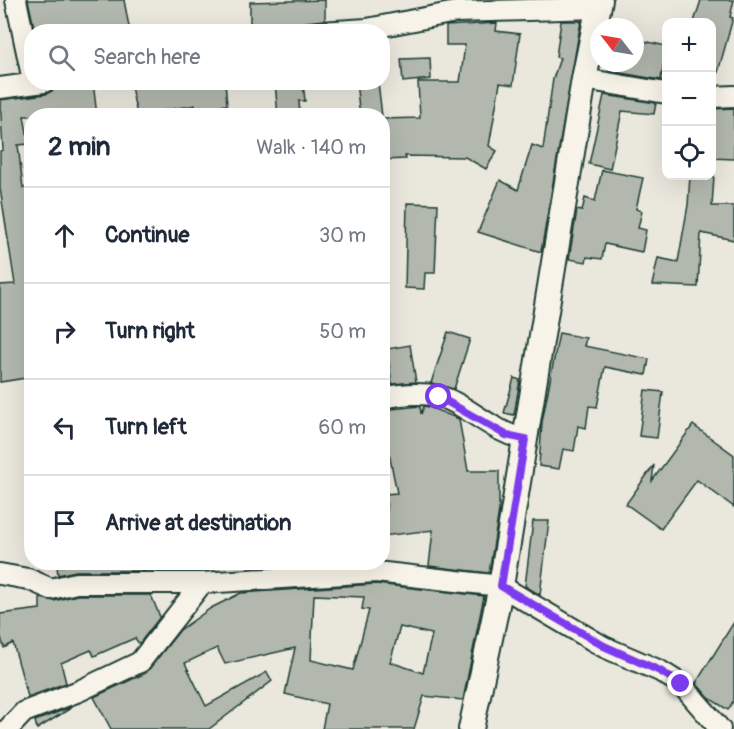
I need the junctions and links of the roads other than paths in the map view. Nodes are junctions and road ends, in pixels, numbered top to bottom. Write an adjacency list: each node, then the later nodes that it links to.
1 (16, 0): 4 (street)
2 (599, 4): 3 (street); 5 (street)
3 (390, 25)
4 (24, 35)
5 (584, 78): 8 (street); 12 (street)
6 (24, 84): 7 (street)
7 (0, 88)
8 (662, 92)
9 (734, 96): 10 (street)
10 (716, 97)
11 (390, 396): 12 (street)
12 (525, 439): 15 (street)
13 (0, 574): 14 (street)
14 (201, 583): 15 (street); 16 (street)
15 (501, 586): 17 (street); 18 (street)
16 (8, 729)
17 (471, 729)
18 (720, 729)

